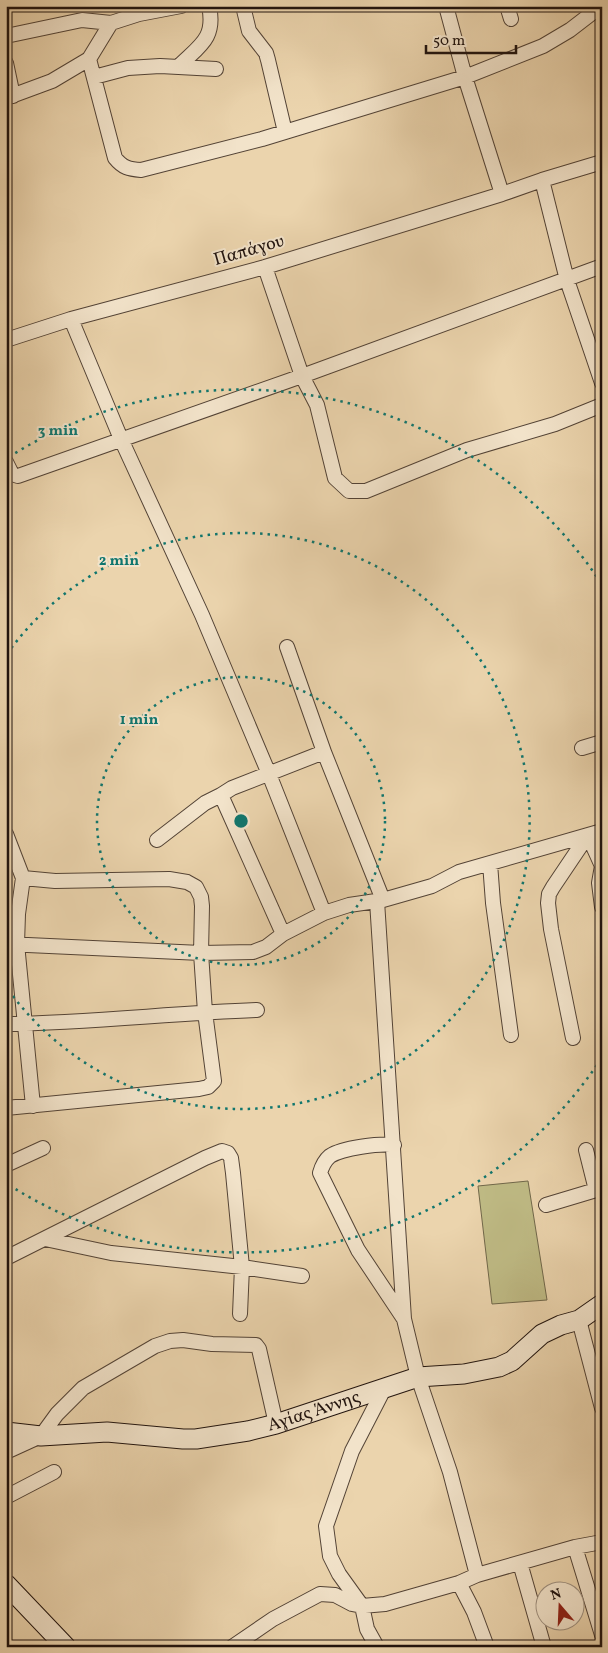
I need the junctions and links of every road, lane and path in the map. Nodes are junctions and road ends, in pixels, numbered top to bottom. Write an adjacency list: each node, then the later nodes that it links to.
1 (181, 6): 6 (street)
2 (209, 6): 10 (street)
3 (243, 6): 15 (street)
4 (446, 6): 13 (street)
5 (596, 11): 13 (street)
6 (111, 22): 7 (street); 8 (street)
7 (6, 36)
8 (89, 59): 12 (street); 14 (street)
9 (6, 63): 14 (street)
10 (178, 67): 11 (street); 12 (street)
11 (216, 69)
12 (94, 77): 15 (street)
13 (465, 77): 15 (street); 18 (street)
14 (10, 97)
15 (285, 132)
16 (602, 162): 17 (street, Παπάγου)
17 (542, 180): 18 (street, Παπάγου); 21 (street)
18 (502, 194): 20 (street, Παπάγου)
19 (602, 266): 21 (street)
20 (265, 267): 22 (street, Παπάγου); 24 (street)
21 (567, 280): 24 (street); 25 (street)
22 (71, 319): 23 (street, Παπάγου); 27 (street)
23 (6, 340)
24 (302, 376): 26 (street); 27 (street)
25 (602, 383)
26 (602, 405)
27 (121, 439): 28 (street); 33 (street)
28 (6, 462)
29 (287, 647): 32 (street)
30 (602, 742): 31 (street)
31 (582, 748)
32 (324, 752): 33 (street); 40 (street)
33 (269, 774): 34 (street); 42 (street)
34 (221, 795): 37 (street); 43 (street)
35 (595, 833): 38 (street); 41 (street); 51 (street)
36 (6, 834): 39 (street)
37 (157, 840)
38 (490, 862): 40 (street); 50 (street)
39 (23, 878): 44 (street); 45 (street)
40 (380, 901): 42 (street); 54 (street)
41 (602, 907)
42 (324, 913): 43 (street)
43 (284, 934): 45 (street)
44 (12, 944): 45 (street); 49 (street)
45 (201, 952): 47 (street)
46 (257, 1010): 47 (street)
47 (205, 1012): 49 (street); 52 (street)
48 (6, 1024): 49 (street)
49 (25, 1024): 52 (street)
50 (511, 1035)
51 (573, 1038)
52 (33, 1106): 53 (street)
53 (6, 1108)
54 (394, 1145): 66 (street); 66 (street)
55 (44, 1148): 57 (street)
56 (586, 1150): 58 (street)
57 (6, 1165)
58 (599, 1189): 59 (street)
59 (546, 1205)
60 (45, 1239): 61 (street); 62 (street); 62 (street)
61 (6, 1258)
62 (242, 1267): 63 (street); 65 (street)
63 (302, 1276)
64 (602, 1304): 67 (street, Αγίας Άννης)
65 (240, 1314)
66 (404, 1319): 68 (street)
67 (579, 1320): 68 (street, Αγίας Άννης); 70 (street)
68 (418, 1377): 69 (street, Αγίας Άννης); 80 (street)
69 (385, 1387): 71 (street, Αγίας Άννης); 83 (street)
70 (602, 1408)
71 (276, 1424): 73 (street, Αγίας Άννης); 73 (street)
72 (6, 1432): 73 (street, Αγίας Άννης)
73 (41, 1436): 74 (street)
74 (6, 1452)
75 (54, 1472): 76 (street)
76 (6, 1496)
77 (602, 1542): 78 (street)
78 (575, 1547): 79 (street); 84 (street)
79 (520, 1563): 80 (street); 89 (street)
80 (478, 1575): 81 (street)
81 (458, 1583): 83 (street); 88 (street)
82 (6, 1584): 85 (street)
83 (362, 1606): 86 (street); 87 (street)
84 (602, 1635)
85 (66, 1647)
86 (232, 1647)
87 (377, 1647)
88 (487, 1647)
89 (544, 1647)

